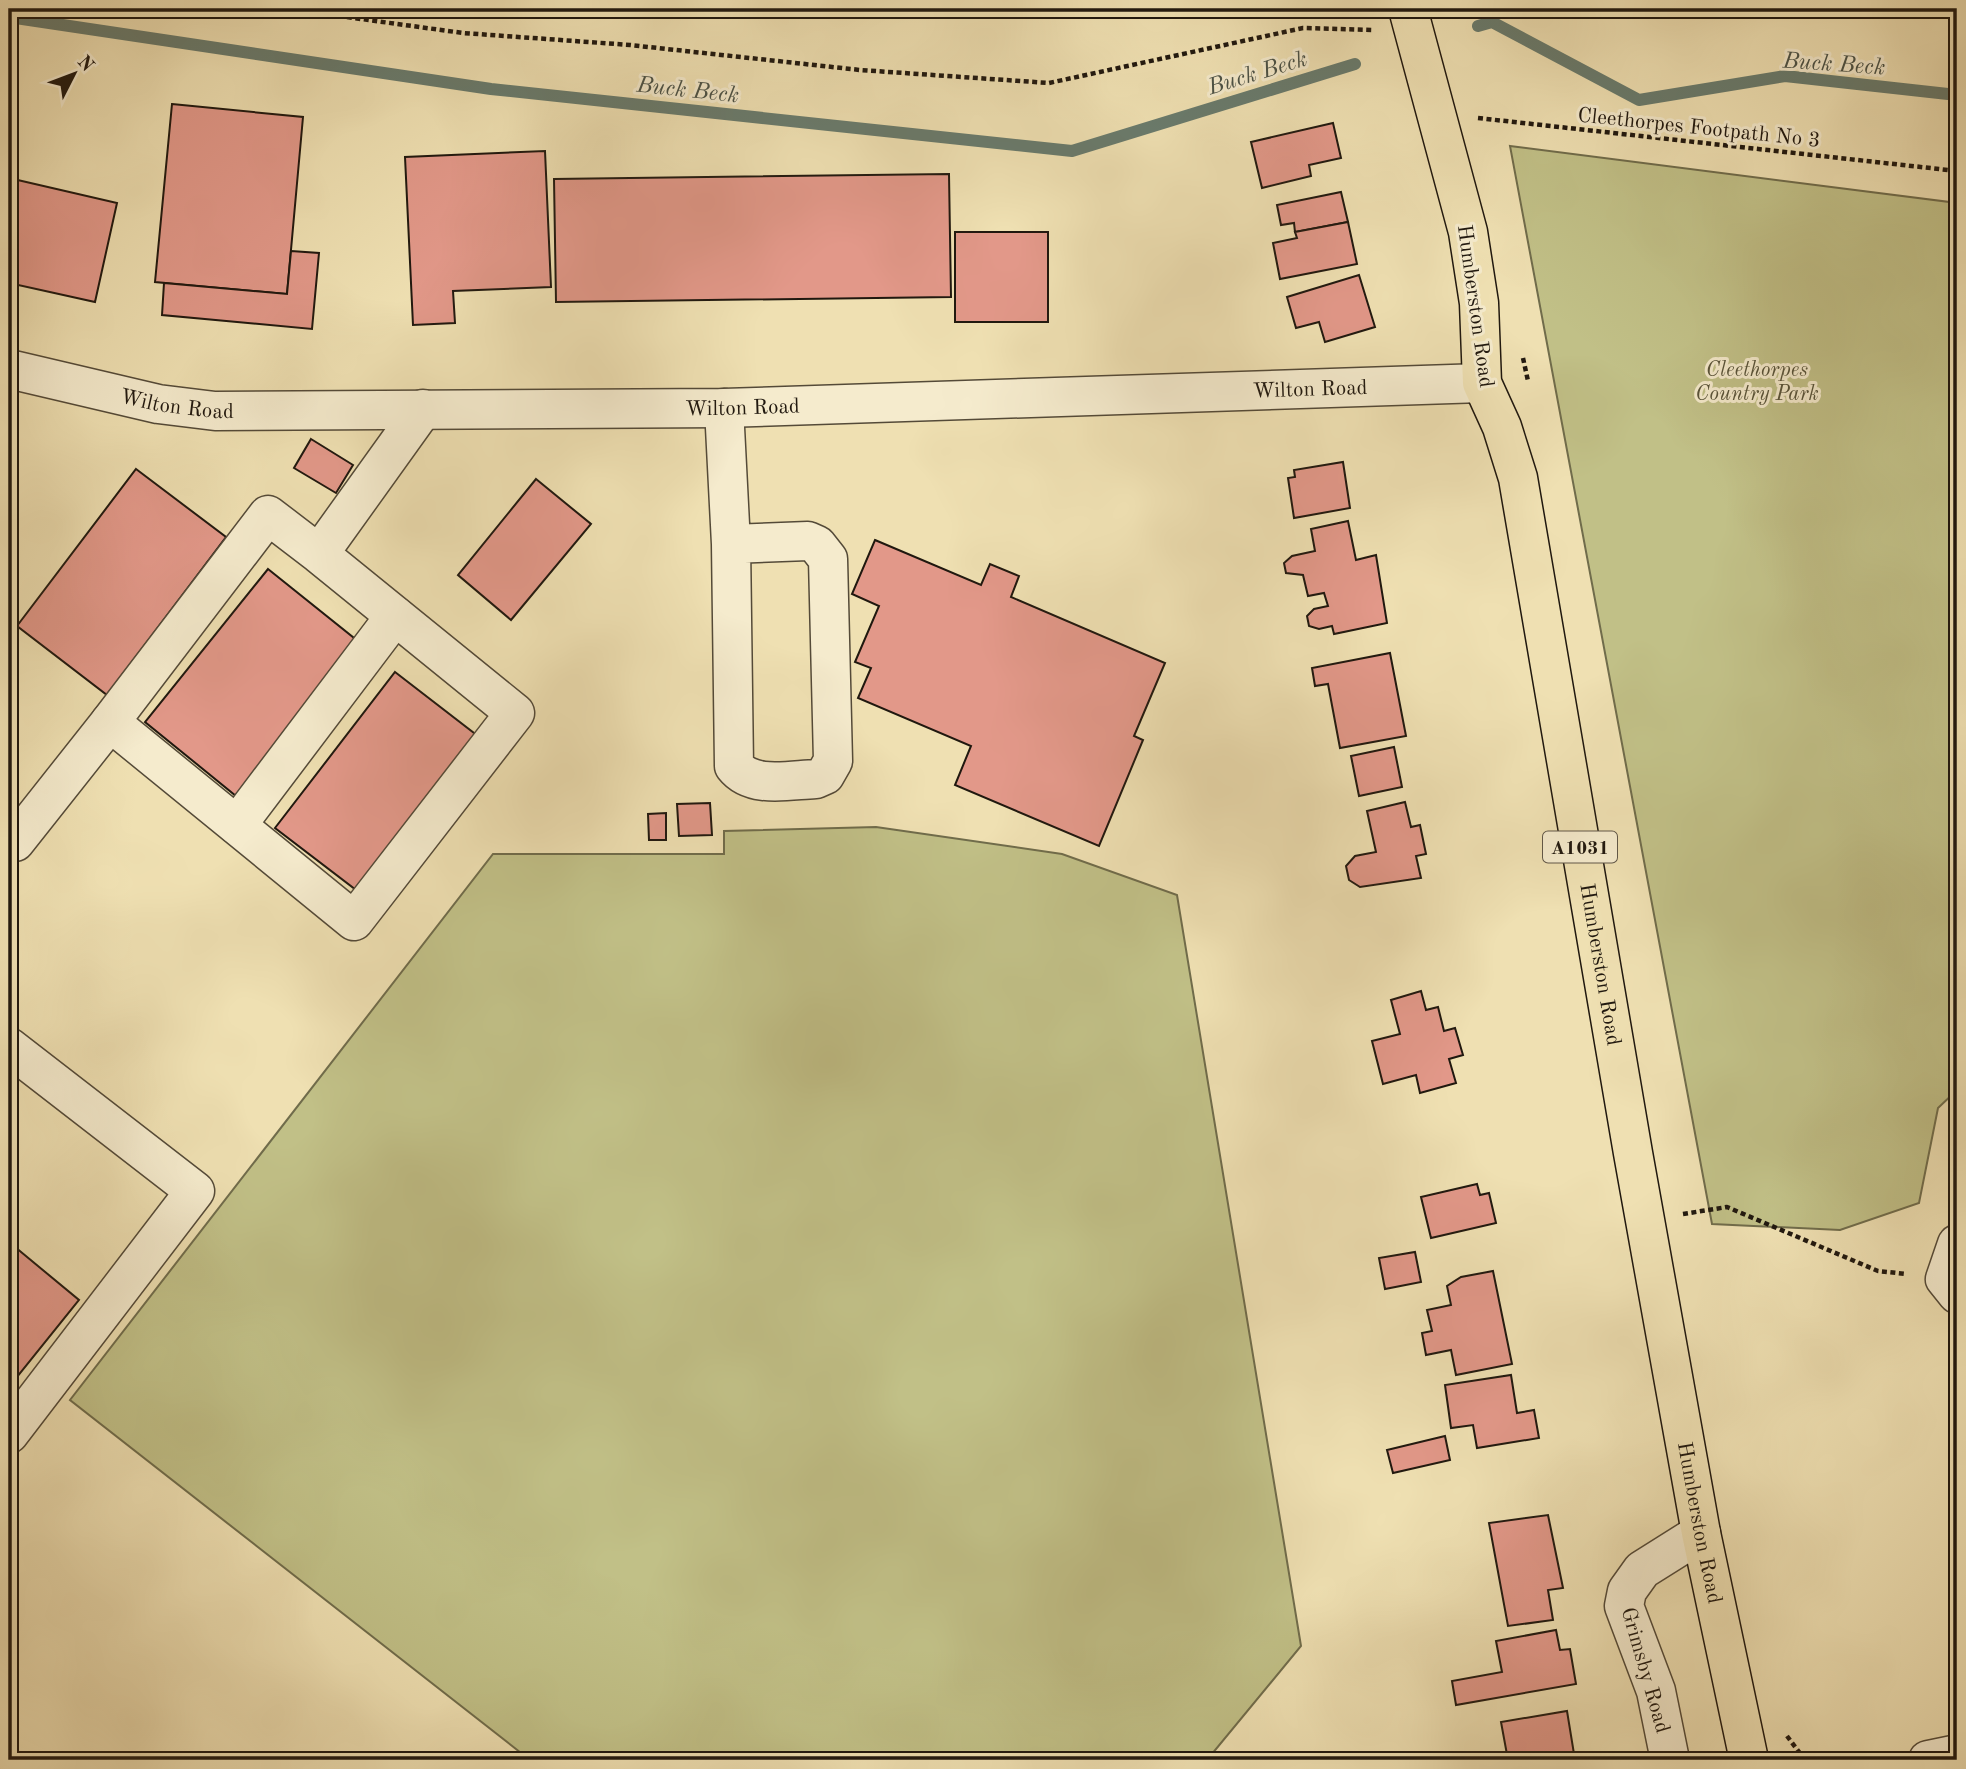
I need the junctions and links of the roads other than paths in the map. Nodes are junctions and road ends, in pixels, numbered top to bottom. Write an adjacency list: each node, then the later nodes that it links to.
1 (1411, 20): 3 (main road, Humberston Road / A1031)
2 (9, 369): 5 (street, Wilton Road)
3 (1482, 383): 4 (street, Wilton Road); 14 (main road, Humberston Road / A1031)
4 (724, 408): 5 (street, Wilton Road); 6 (street)
5 (423, 409): 7 (street)
6 (731, 544): 6 (street)
7 (318, 554): 8 (street); 9 (street)
8 (395, 616): 10 (street); 10 (street)
9 (110, 722): 10 (street); 11 (street)
10 (237, 825)
11 (15, 842)
12 (9, 1047): 13 (street)
13 (9, 1434)
14 (1702, 1533): 16 (street, Grimsby Road); 17 (main road, Humberston Road / A1031)
15 (1957, 1754): 18 (street)
16 (1670, 1760)
17 (1749, 1760)
18 (1928, 1760)

